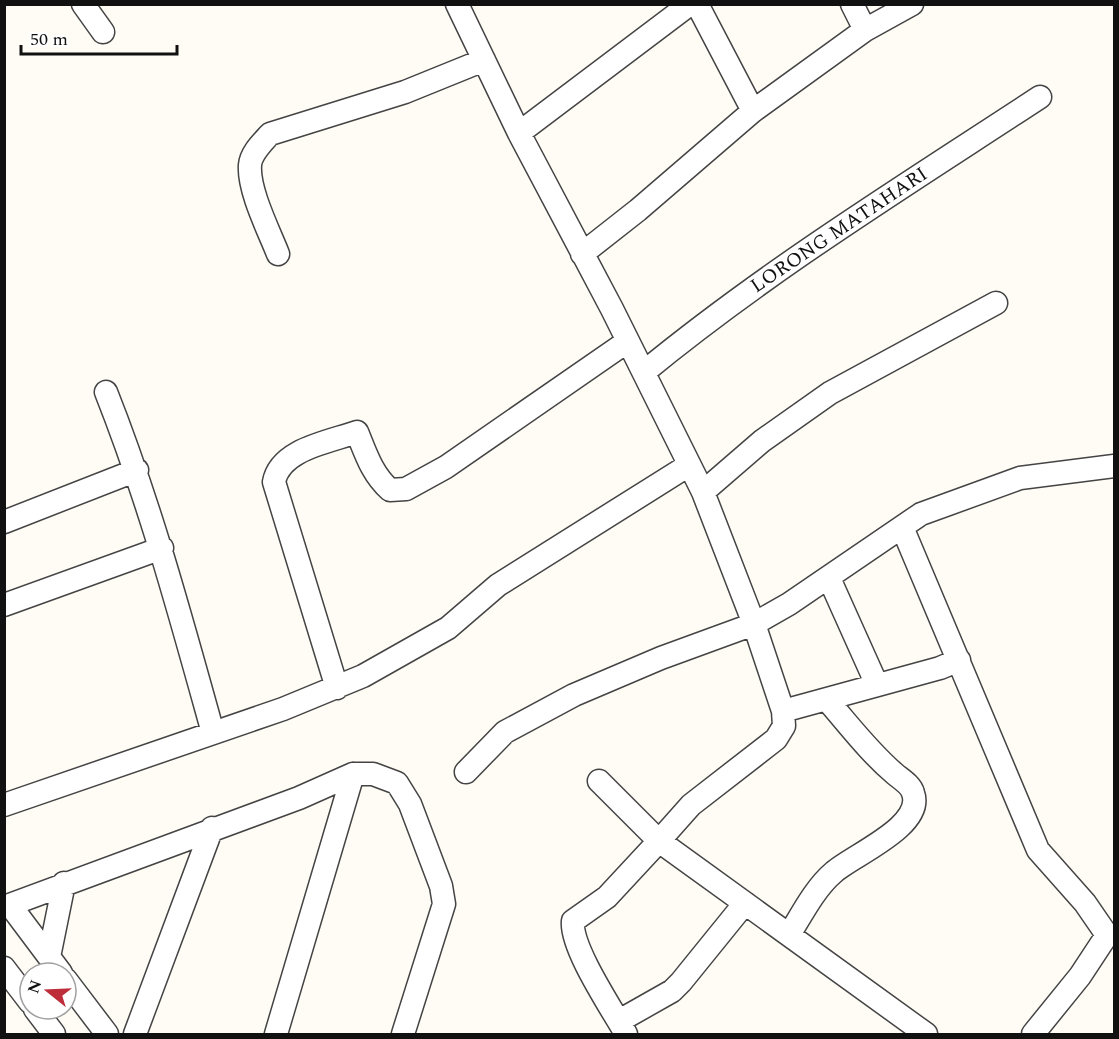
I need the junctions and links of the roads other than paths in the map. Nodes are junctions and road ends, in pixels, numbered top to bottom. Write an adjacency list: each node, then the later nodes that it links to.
1 (83, 4): 8 (street)
2 (457, 4): 9 (street)
3 (690, 4): 12 (street)
4 (697, 4): 11 (street)
5 (852, 4): 7 (street)
6 (912, 4): 7 (street)
7 (865, 30): 11 (street)
8 (103, 33)
9 (484, 60): 12 (street); 13 (street)
10 (1040, 97): 17 (street, LORONG MATAHARI)
11 (753, 111): 14 (street)
12 (519, 133): 14 (street)
13 (278, 254)
14 (582, 254): 16 (street)
15 (996, 303): 22 (street)
16 (628, 341): 17 (street); 31 (street)
17 (644, 372): 19 (street)
18 (106, 392): 21 (street)
19 (689, 465): 22 (street); 31 (street)
20 (1114, 466): 24 (street)
21 (137, 470): 23 (street); 25 (street)
22 (703, 492): 28 (street)
23 (4, 522)
24 (902, 527): 26 (street); 29 (street)
25 (162, 548): 27 (street); 34 (street)
26 (829, 578): 28 (street); 30 (street)
27 (4, 605)
28 (754, 624): 33 (street); 35 (street)
29 (959, 660): 30 (street); 44 (street)
30 (877, 686): 32 (street)
31 (337, 688): 34 (street)
32 (827, 700): 33 (street); 45 (street)
33 (783, 711): 40 (street)
34 (213, 733): 38 (street)
35 (466, 772)
36 (353, 774): 39 (street); 54 (street); 55 (street)
37 (599, 781): 40 (street)
38 (4, 805)
39 (212, 828): 41 (street); 53 (street)
40 (659, 841): 42 (street); 51 (street)
41 (64, 883): 43 (street); 47 (street)
42 (745, 903): 45 (street); 51 (street)
43 (7, 906): 46 (street)
44 (1111, 934): 57 (street)
45 (789, 935): 56 (street)
46 (52, 961)
47 (55, 961)
48 (4, 968): 49 (street)
49 (18, 989)
50 (78, 996): 52 (street)
51 (622, 1028)
52 (107, 1035)
53 (135, 1035)
54 (276, 1035)
55 (403, 1035)
56 (926, 1035)
57 (1033, 1035)

